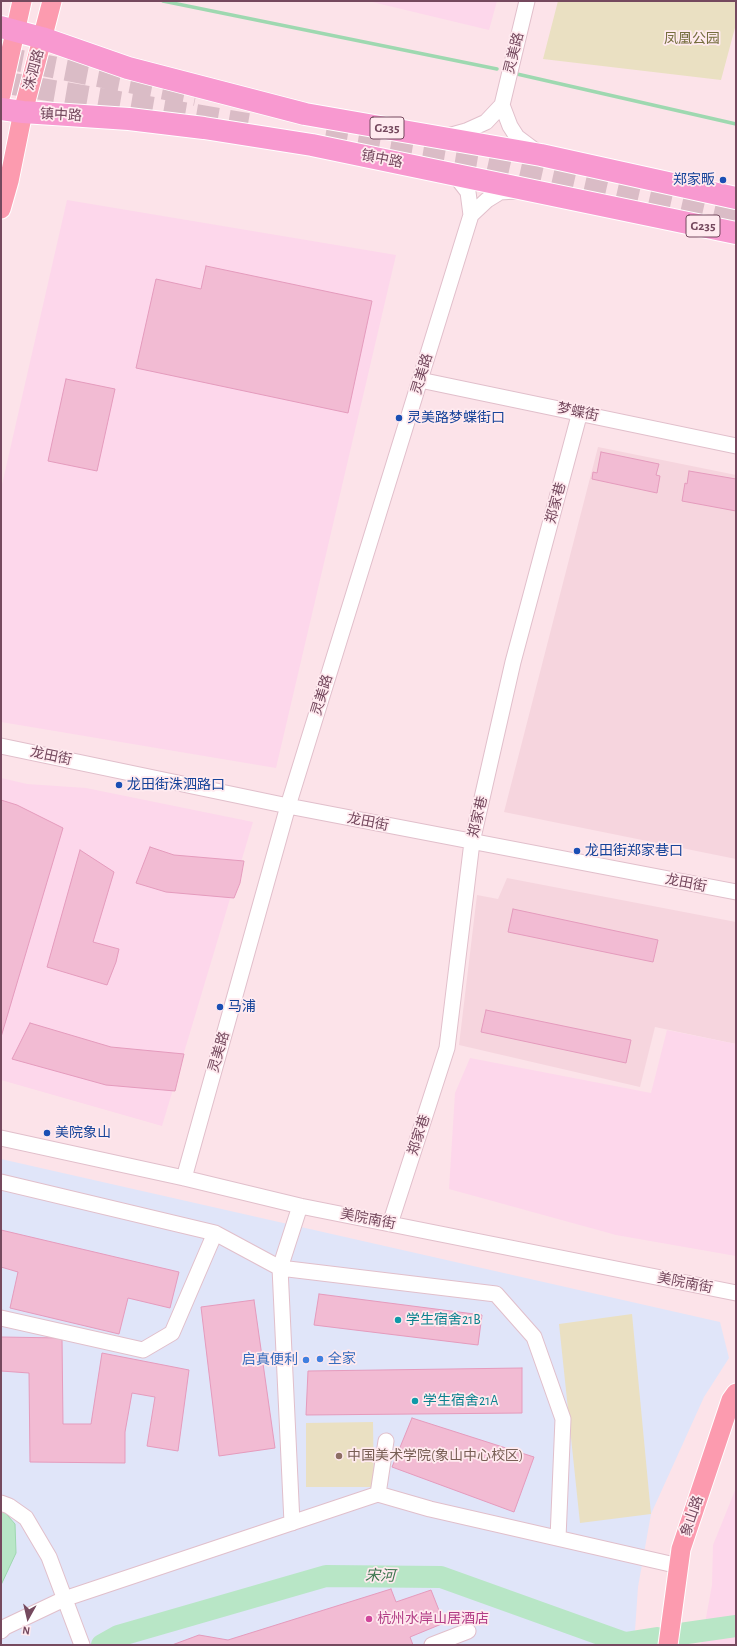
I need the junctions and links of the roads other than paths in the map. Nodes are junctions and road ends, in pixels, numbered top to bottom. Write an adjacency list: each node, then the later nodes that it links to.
1 (22, 1): 4 (main road, 洙泗路)
2 (52, 1): 5 (main road, 洙泗路)
3 (527, 1): 7 (street, 灵美路)
4 (8, 29): 5 (highway, G235); 6 (main road, 洙泗路)
5 (42, 38): 9 (main road, 洙泗路); 10 (highway, G235)
6 (1, 95)
7 (502, 105): 10 (street, 灵美路); 11 (street)
8 (1, 109): 9 (highway, G235)
9 (23, 112): 12 (highway, 镇中路 / G235); 15 (main road, 洙泗路)
10 (441, 138): 11 (highway, G235)
11 (541, 155): 14 (highway, G235)
12 (436, 170): 13 (highway, 镇中路 / G235); 16 (street, 灵美路)
13 (527, 190): 16 (street, 灵美路); 17 (highway, 镇中路 / G235)
14 (736, 198)
15 (1, 209)
16 (471, 215): 18 (street, 灵美路)
17 (736, 232)
18 (420, 380): 19 (street, 梦蝶街); 22 (street, 灵美路)
19 (580, 412): 20 (street, 梦蝶街); 23 (street, 郑家巷)
20 (736, 446)
21 (1, 746): 22 (street, 龙田街)
22 (288, 806): 23 (street, 龙田街); 26 (street, 灵美路)
23 (472, 842): 24 (street, 龙田街); 29 (street, 郑家巷)
24 (736, 892)
25 (1, 1138): 26 (street, 美院南街)
26 (184, 1178): 28 (street, 美院南街)
27 (1, 1182): 30 (street)
28 (300, 1206): 29 (street, 美院南街); 31 (street)
29 (390, 1224): 32 (street, 美院南街)
30 (215, 1233): 31 (street); 33 (street)
31 (280, 1268): 38 (street); 39 (street)
32 (736, 1293)
33 (1, 1318)
34 (736, 1392): 40 (main road, 象山路)
35 (386, 1441): 36 (street)
36 (378, 1494): 38 (street); 39 (street)
37 (1, 1503): 41 (street)
38 (292, 1523): 41 (street)
39 (558, 1538): 40 (street)
40 (679, 1566): 46 (main road, 象山路)
41 (64, 1599): 43 (street); 44 (street)
42 (468, 1630): 45 (street)
43 (1, 1631)
44 (82, 1645)
45 (432, 1645)
46 (668, 1645)

